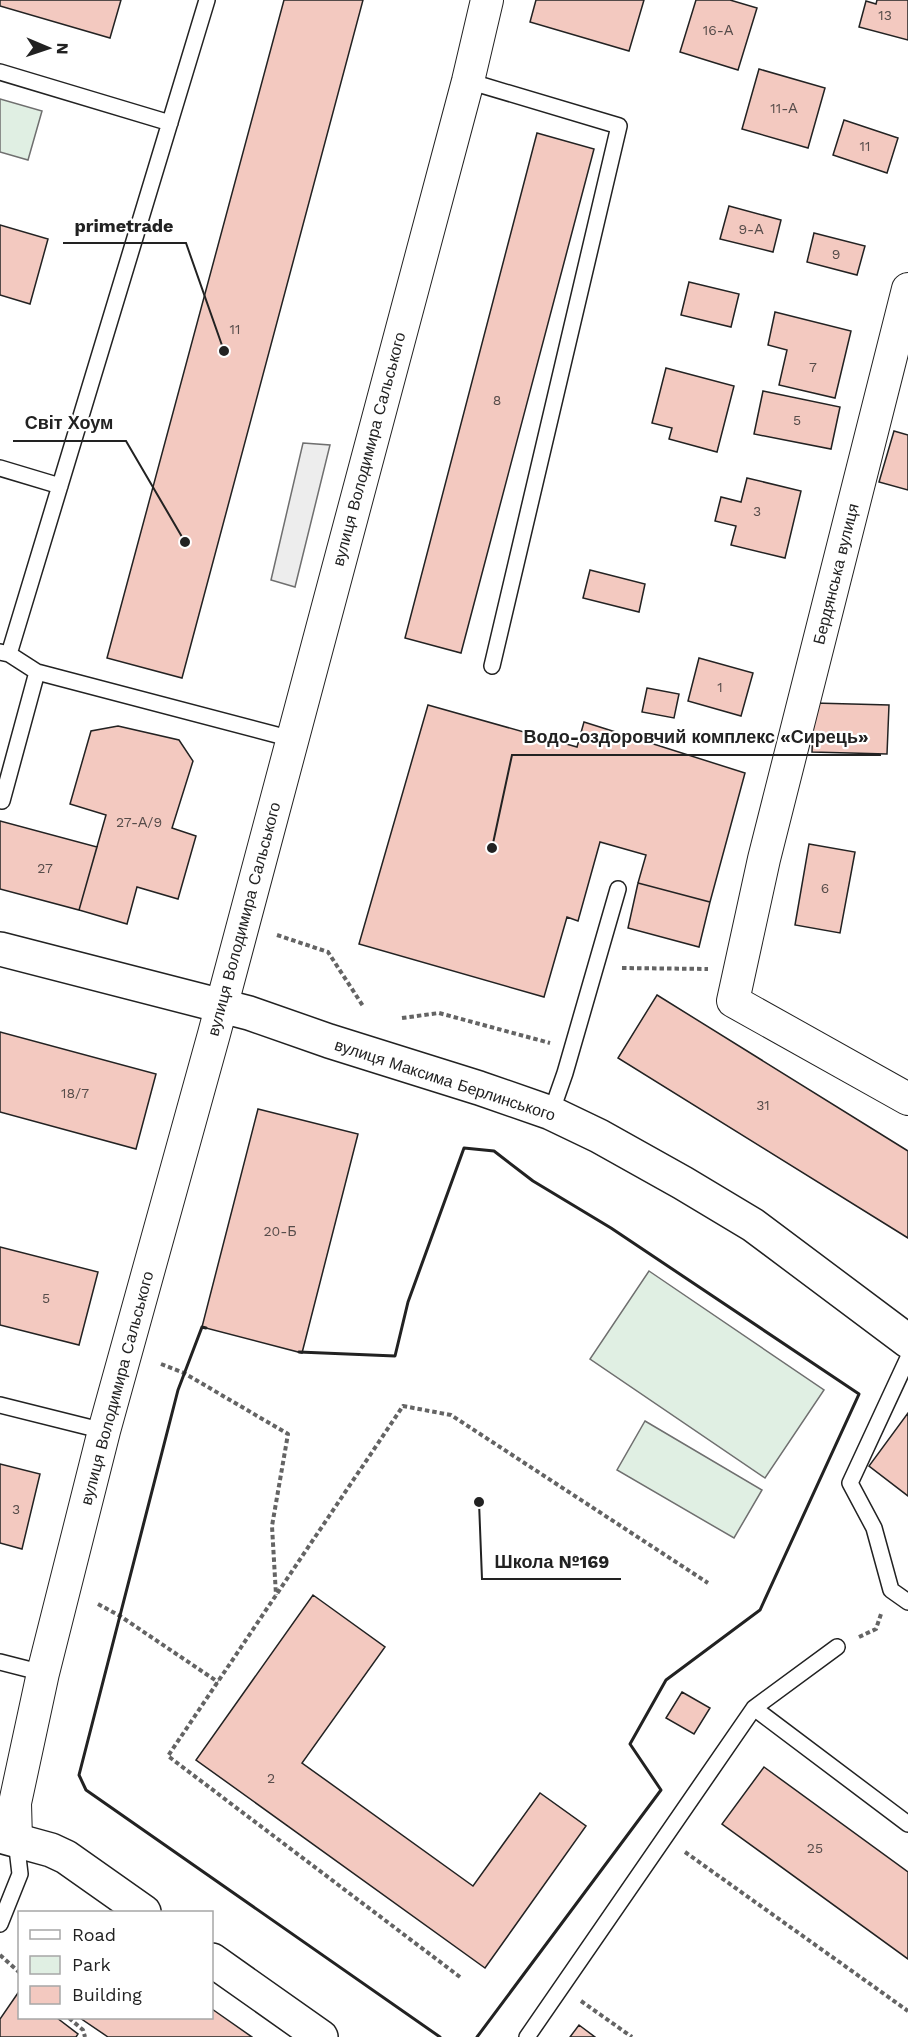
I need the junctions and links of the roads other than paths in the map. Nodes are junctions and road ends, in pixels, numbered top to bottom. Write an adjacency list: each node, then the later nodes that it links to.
1 (207, 0): 5 (lane)
2 (487, 0): 4 (street, вулиця Володимира Сальського)
3 (0, 72): 5 (lane)
4 (468, 81): 10 (lane); 12 (street, вулиця Володимира Сальського)
5 (170, 123): 8 (lane)
6 (908, 289): 17 (street, Бердянська вулиця)
7 (0, 468): 8 (lane)
8 (60, 486): 9 (lane)
9 (5, 653): 11 (lane)
10 (492, 666)
11 (37, 672): 12 (lane); 13 (lane)
12 (292, 739): 16 (street, вулиця Володимира Сальського)
13 (2, 801)
14 (618, 889): 18 (lane)
15 (0, 949): 16 (street, вулиця Максима Берлинського)
16 (222, 1006): 18 (street, вулиця Максима Берлинського); 22 (street, вулиця Володимира Сальського)
17 (908, 1099)
18 (551, 1113): 19 (street, вулиця Максима Берлинського)
19 (908, 1341)
20 (908, 1358): 23 (lane)
21 (0, 1405): 22 (lane)
22 (104, 1431): 26 (street, вулиця Володимира Сальського)
23 (908, 1602)
24 (837, 1647): 27 (lane)
25 (0, 1662): 26 (lane)
26 (43, 1672): 29 (street, вулиця Володимира Сальського)
27 (754, 1708): 28 (lane); 34 (lane)
28 (908, 1824)
29 (8, 1838): 30 (street); 31 (lane)
30 (143, 1911)
31 (0, 1924)
32 (213, 1961): 33 (street)
33 (321, 2037)
34 (527, 2037)

